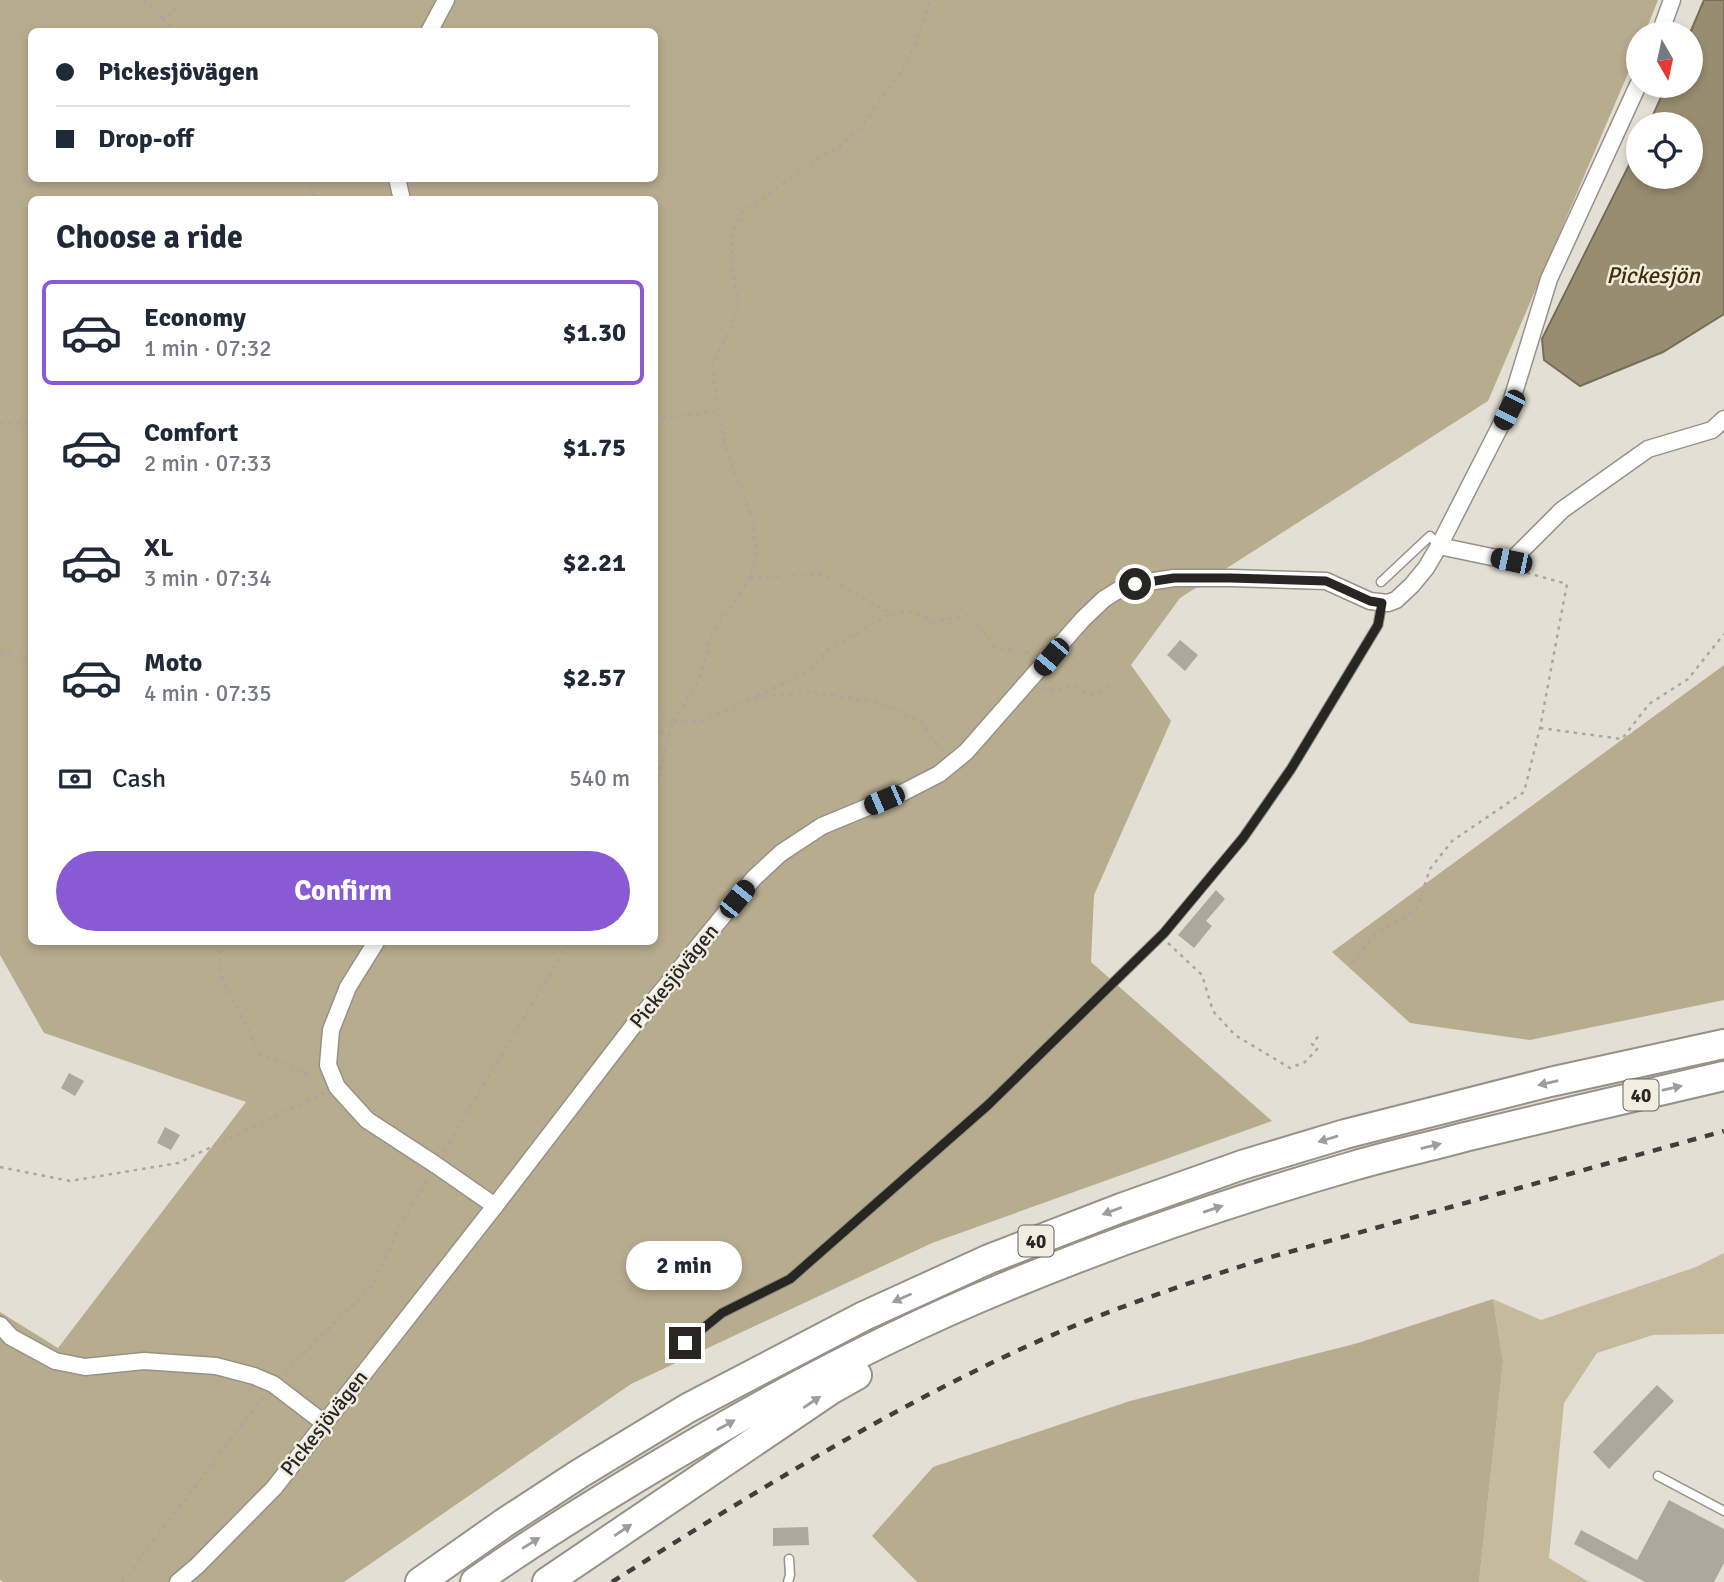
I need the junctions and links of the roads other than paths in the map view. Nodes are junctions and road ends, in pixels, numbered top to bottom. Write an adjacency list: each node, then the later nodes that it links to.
1 (446, 0): 4 (street)
2 (1672, 0): 3 (street)
3 (1664, 21)
4 (431, 28)
5 (1632, 98): 7 (street)
6 (1724, 419): 7 (street)
7 (1439, 546): 8 (lane); 9 (street)
8 (1381, 582)
9 (1382, 603): 13 (street, Pickesjövägen); 16 (lane)
10 (374, 945): 13 (street)
11 (1724, 1044): 22 (highway, 40, one-way to 22)
12 (1724, 1076): 14 (highway, 40, one-way to 12)
13 (495, 1206): 17 (street, Pickesjövägen)
14 (1057, 1266): 23 (highway, 40, one-way to 14); 24 (highway, one-way to 14)
15 (0, 1325): 17 (street)
16 (685, 1343)
17 (324, 1423): 21 (street, Pickesjövägen)
18 (1658, 1476): 19 (lane)
19 (1724, 1511)
20 (789, 1559): 25 (lane)
21 (178, 1582)
22 (420, 1582)
23 (475, 1582)
24 (547, 1582)
25 (788, 1582)

